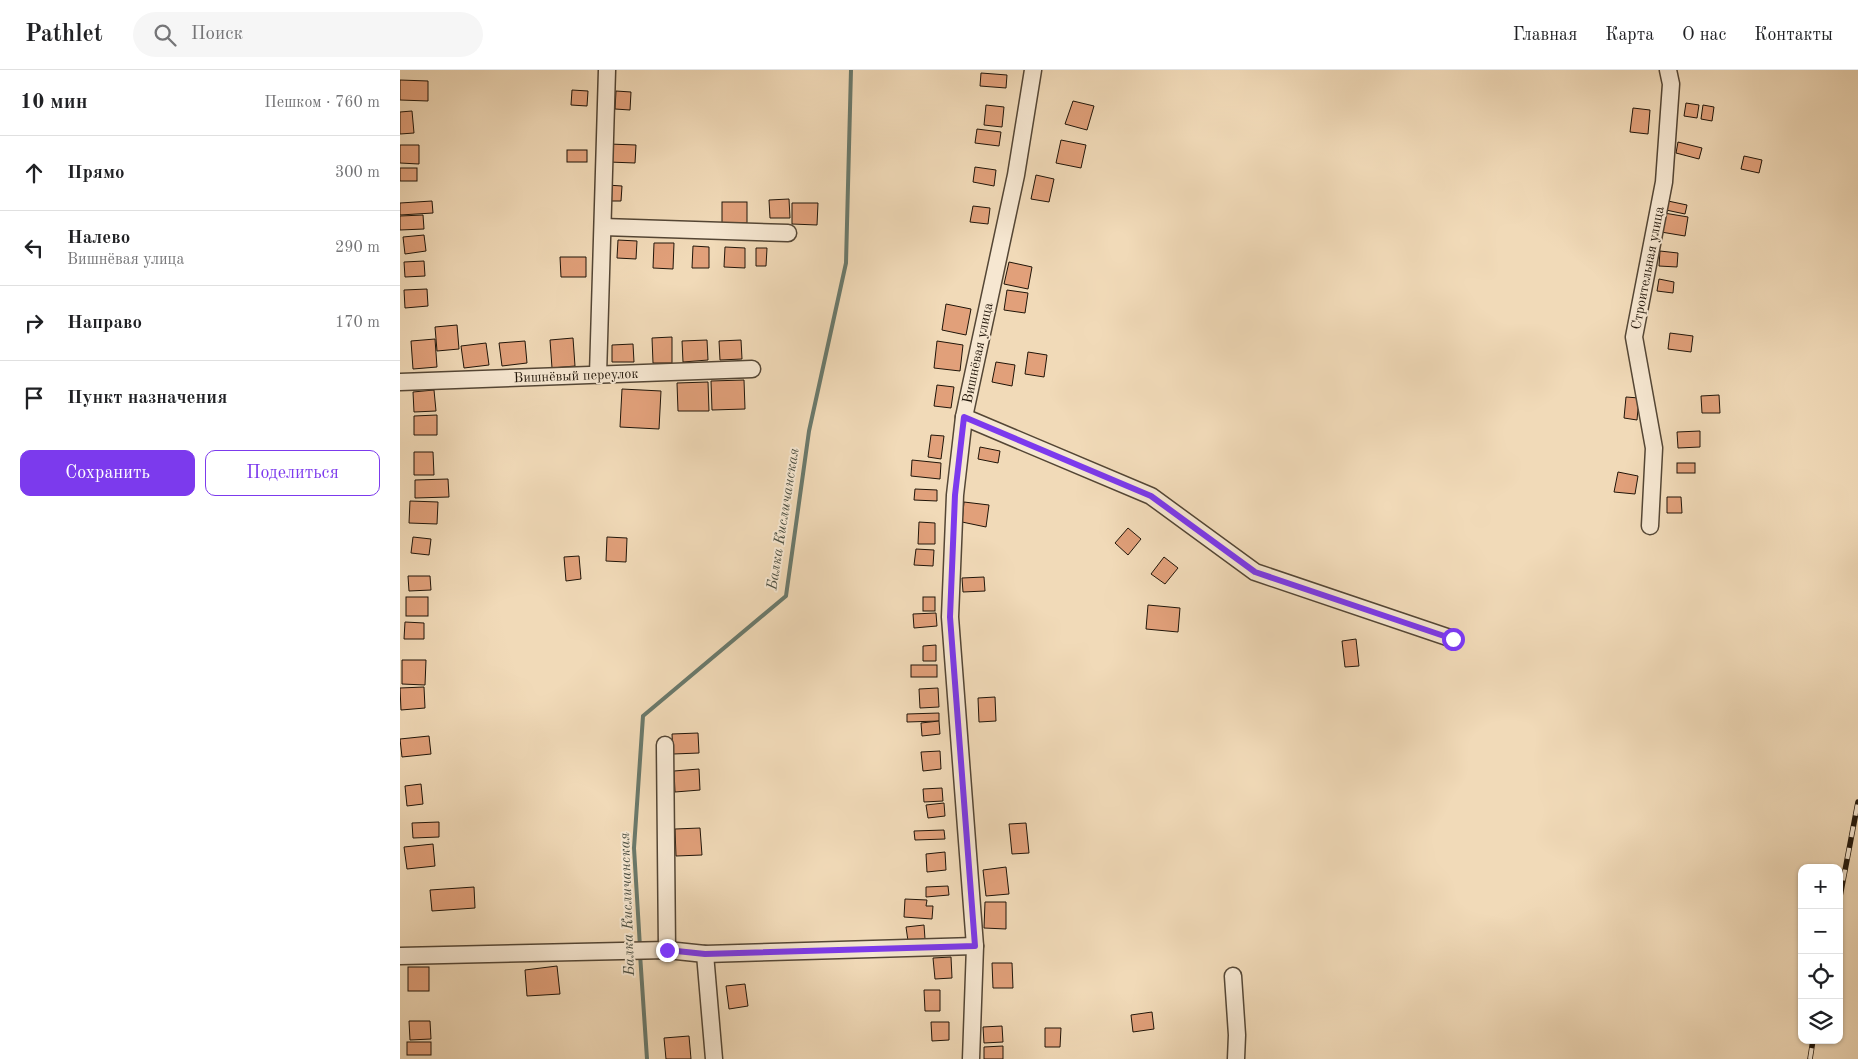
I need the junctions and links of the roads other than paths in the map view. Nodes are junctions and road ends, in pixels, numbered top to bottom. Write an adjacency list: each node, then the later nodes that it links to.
1 (607, 70): 4 (street)
2 (1033, 70): 9 (street, Вишнёвая улица)
3 (1668, 70): 10 (street, Строительная улица)
4 (603, 227): 5 (street); 7 (street)
5 (788, 233)
6 (752, 369): 7 (street, Вишнёвый переулок)
7 (598, 375): 8 (street, Вишнёвый переулок)
8 (400, 382)
9 (964, 417): 11 (street); 13 (street, Вишнёвая улица)
10 (1650, 526)
11 (1453, 639)
12 (665, 745): 14 (street)
13 (975, 946): 15 (street); 19 (street, Вишнёвая улица)
14 (667, 950): 15 (street); 16 (street)
15 (705, 954): 18 (street)
16 (400, 956)
17 (1234, 976): 20 (street)
18 (714, 1059)
19 (971, 1059)
20 (1236, 1059)

